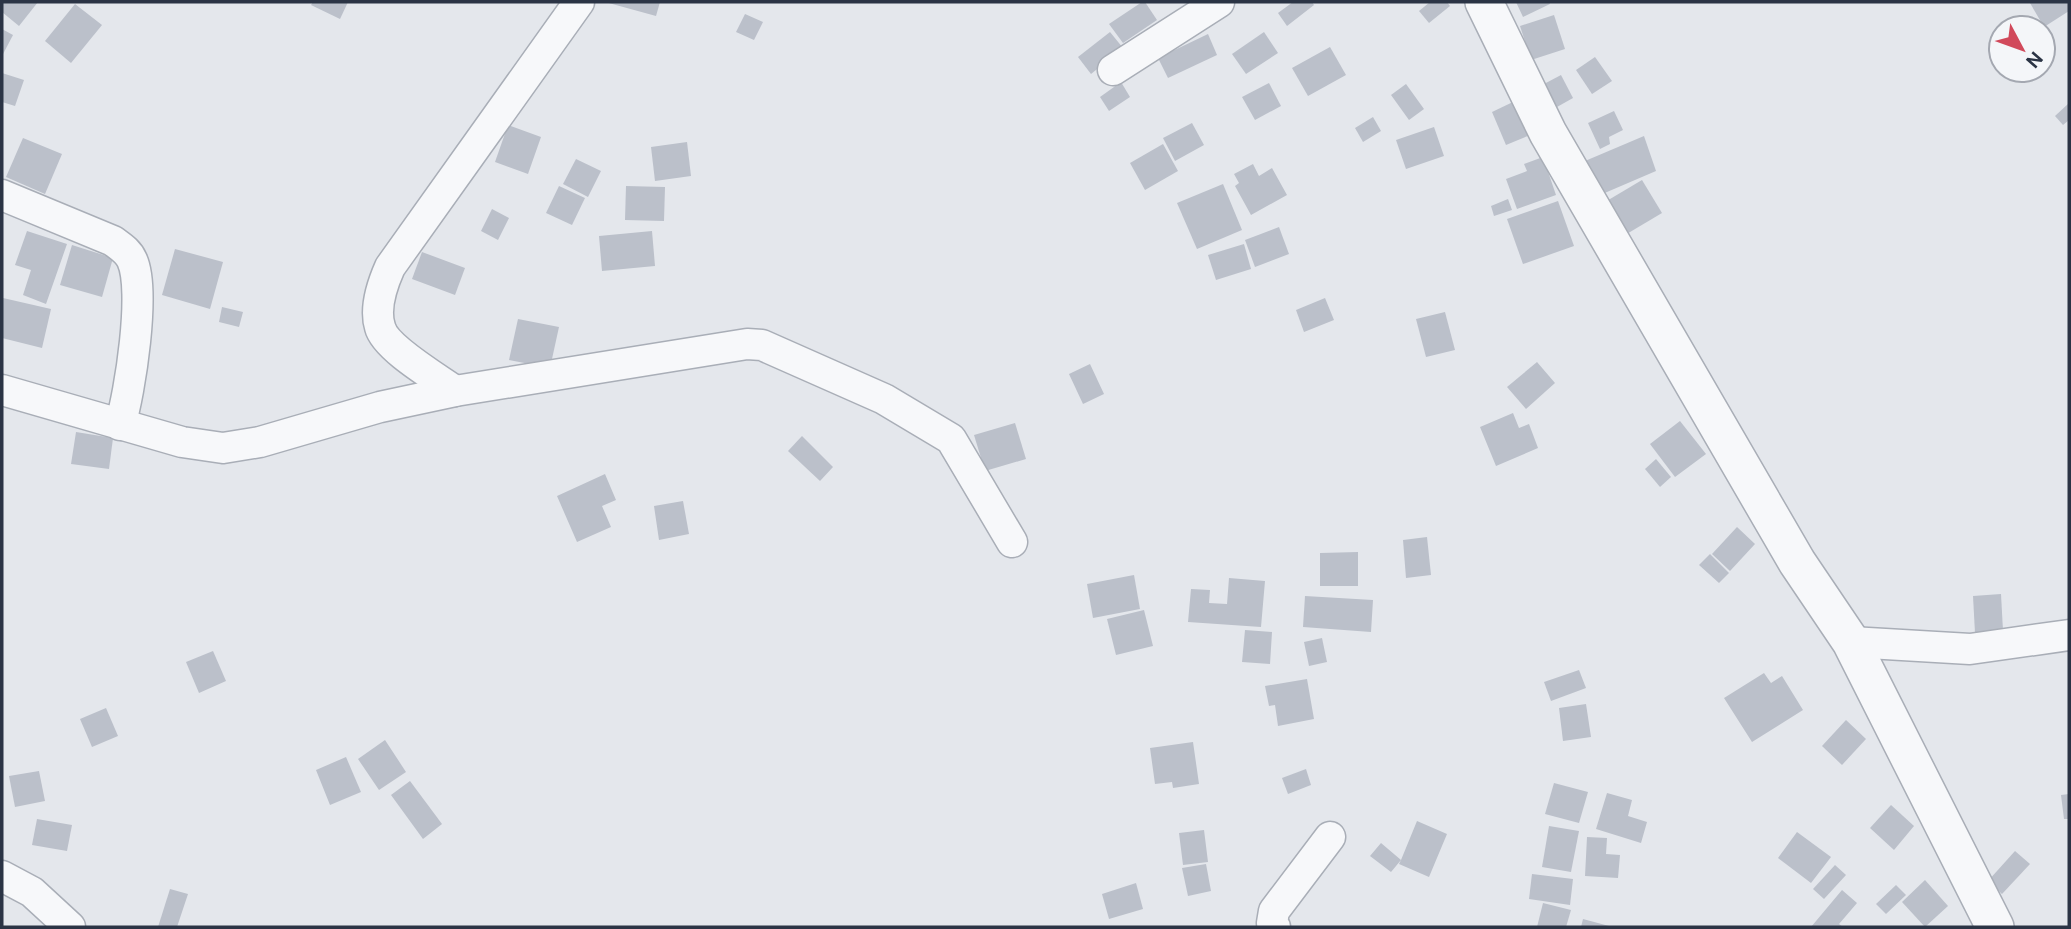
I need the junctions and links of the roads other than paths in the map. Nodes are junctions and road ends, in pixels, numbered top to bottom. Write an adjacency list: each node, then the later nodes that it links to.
1 (579, 2): 7 (street)
2 (1219, 2): 4 (street)
3 (1485, 2): 11 (street)
4 (1113, 70)
5 (2, 194): 8 (street)
6 (2, 390): 8 (street)
7 (455, 391): 8 (street); 9 (street)
8 (120, 425)
9 (1012, 542)
10 (2069, 635): 11 (street)
11 (1851, 642): 16 (street)
12 (1330, 837): 15 (street)
13 (2, 876): 14 (street)
14 (70, 927)
15 (1275, 927)
16 (1995, 927)

